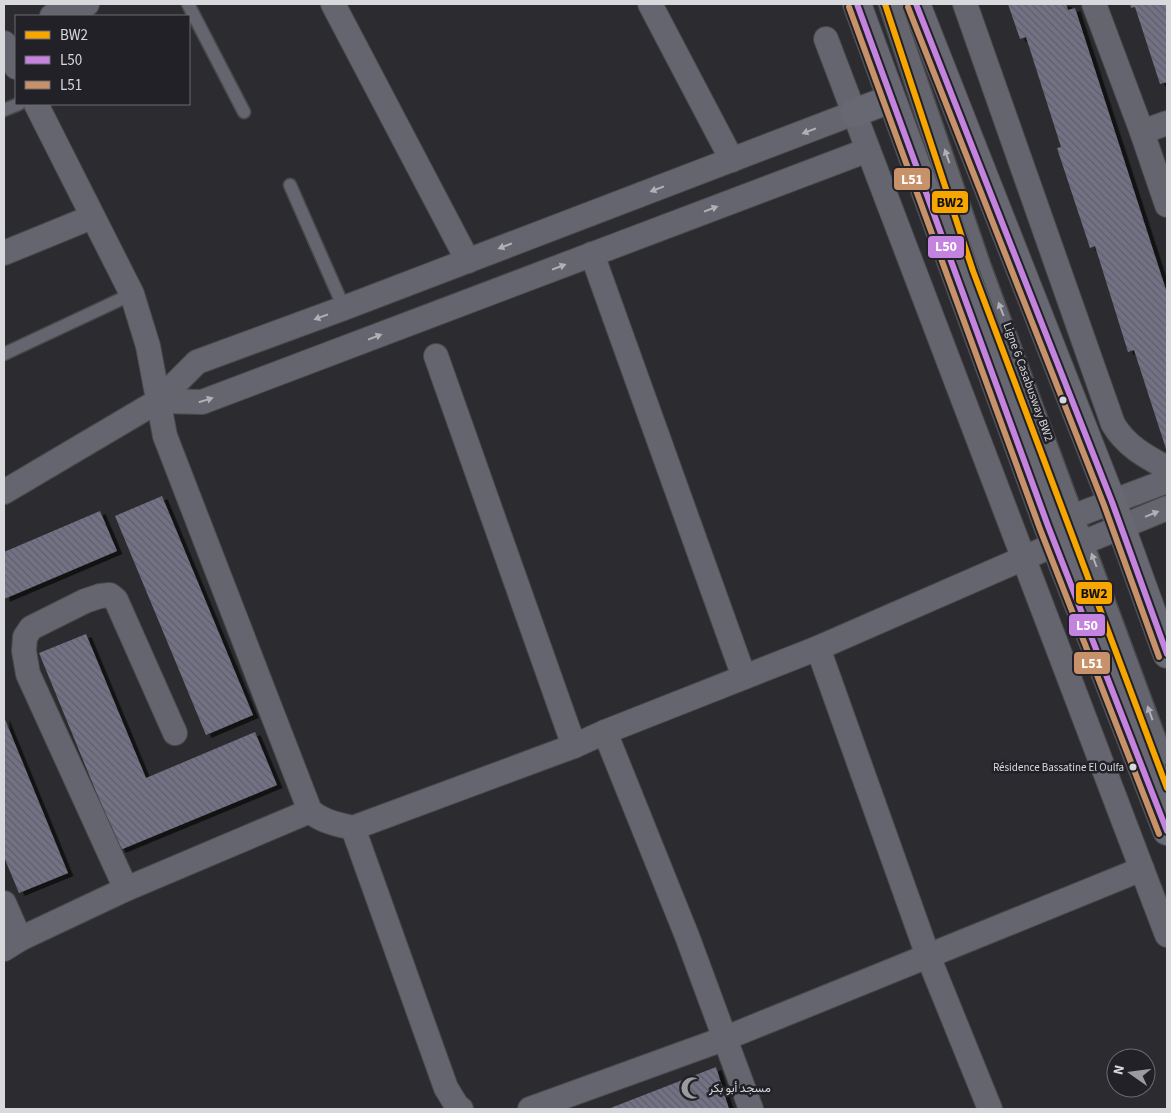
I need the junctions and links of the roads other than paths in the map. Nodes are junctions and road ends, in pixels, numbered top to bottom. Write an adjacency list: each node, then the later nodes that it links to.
1 (87, 4): 11 (street)
2 (188, 4): 20 (lane)
3 (333, 4): 31 (street)
4 (650, 4): 25 (street)
5 (857, 4): 16 (main road)
6 (885, 4): 42 (lane, Ligne 6 Casabusway BW2)
7 (895, 4): 42 (lane, Ligne 6 Casabusway BW2, one-way to 7)
8 (916, 4): 41 (main road)
9 (965, 4): 37 (street)
10 (1094, 4): 23 (street)
11 (55, 15)
12 (15, 34): 14 (street)
13 (826, 39): 21 (street)
14 (4, 41): 15 (street)
15 (15, 65)
16 (890, 99): 21 (main road); 42 (main road)
17 (16, 105): 19 (lane)
18 (36, 105): 28 (street)
19 (4, 110)
20 (244, 112)
21 (854, 113): 24 (street); 25 (street, one-way to 25)
22 (1167, 123): 23 (street)
23 (1142, 132): 27 (street)
24 (868, 150): 30 (street, one-way to 24); 43 (street)
25 (732, 160): 31 (street, one-way to 31)
26 (290, 185): 33 (lane)
27 (1167, 205)
28 (92, 217): 29 (street); 32 (street)
29 (4, 254)
30 (592, 254): 36 (street, one-way to 30); 46 (street)
31 (468, 260): 33 (street)
32 (132, 294): 34 (lane); 36 (street)
33 (344, 308): 36 (street, one-way to 36)
34 (4, 354)
35 (436, 356): 49 (street)
36 (158, 401): 39 (street); 52 (street)
37 (1167, 468)
38 (1167, 481): 41 (street)
39 (4, 492)
40 (1167, 508): 41 (street, one-way to 40)
41 (1116, 515): 42 (street); 45 (main road)
42 (1067, 535): 43 (street); 50 (lane, Ligne 6 Casabusway BW2, one-way to 42); 51 (lane, Ligne 6 Casabusway BW2); 54 (main road)
43 (1024, 558): 44 (street); 55 (street)
44 (818, 648): 46 (street); 60 (street)
45 (1167, 654)
46 (744, 677): 47 (street)
47 (605, 732): 49 (street); 61 (street)
48 (175, 733): 56 (street)
49 (574, 746): 53 (street)
50 (1167, 758)
51 (1167, 788)
52 (310, 812): 53 (street); 56 (street)
53 (353, 828): 62 (street)
54 (1167, 831)
55 (1142, 869): 58 (street); 60 (street)
56 (126, 889): 59 (street)
57 (4, 903): 59 (street)
58 (1167, 935)
59 (12, 944)
60 (928, 956): 61 (street); 65 (street)
61 (726, 1038): 63 (street); 64 (street)
62 (461, 1109)
63 (530, 1109)
64 (751, 1109)
65 (990, 1109)

